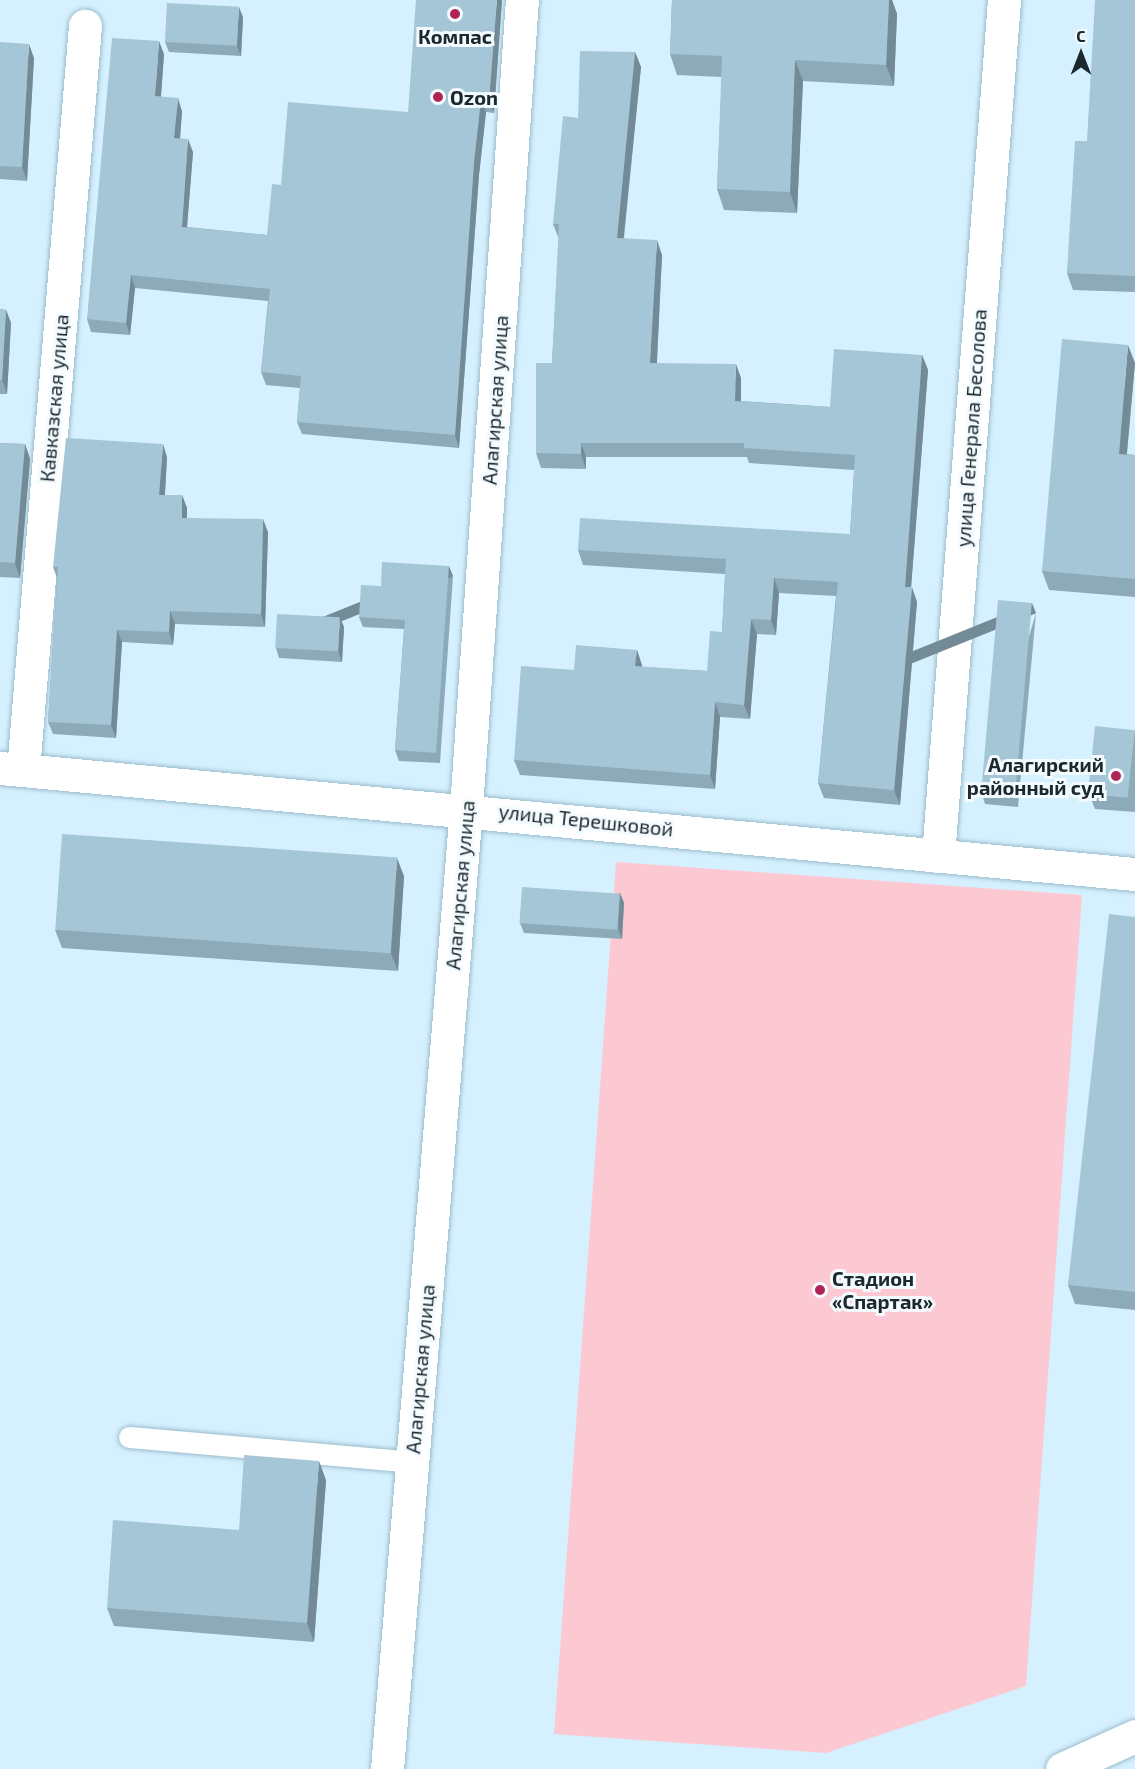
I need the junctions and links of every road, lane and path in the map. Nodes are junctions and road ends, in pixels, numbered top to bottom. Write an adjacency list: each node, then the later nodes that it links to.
1 (522, 0): 5 (street, Алагирская улица)
2 (1004, 0): 6 (street, улица Генерала Бесолова)
3 (85, 26): 4 (street, Кавказская улица)
4 (11, 769): 5 (street, улица Терешковой)
5 (466, 808): 6 (street, улица Терешковой); 9 (street, Алагирская улица)
6 (938, 856): 7 (street, улица Терешковой)
7 (1135, 874)
8 (129, 1437): 9 (lane)
9 (412, 1462): 11 (street, Алагирская улица)
10 (1135, 1736): 12 (street)
11 (387, 1769)
12 (1062, 1769)

